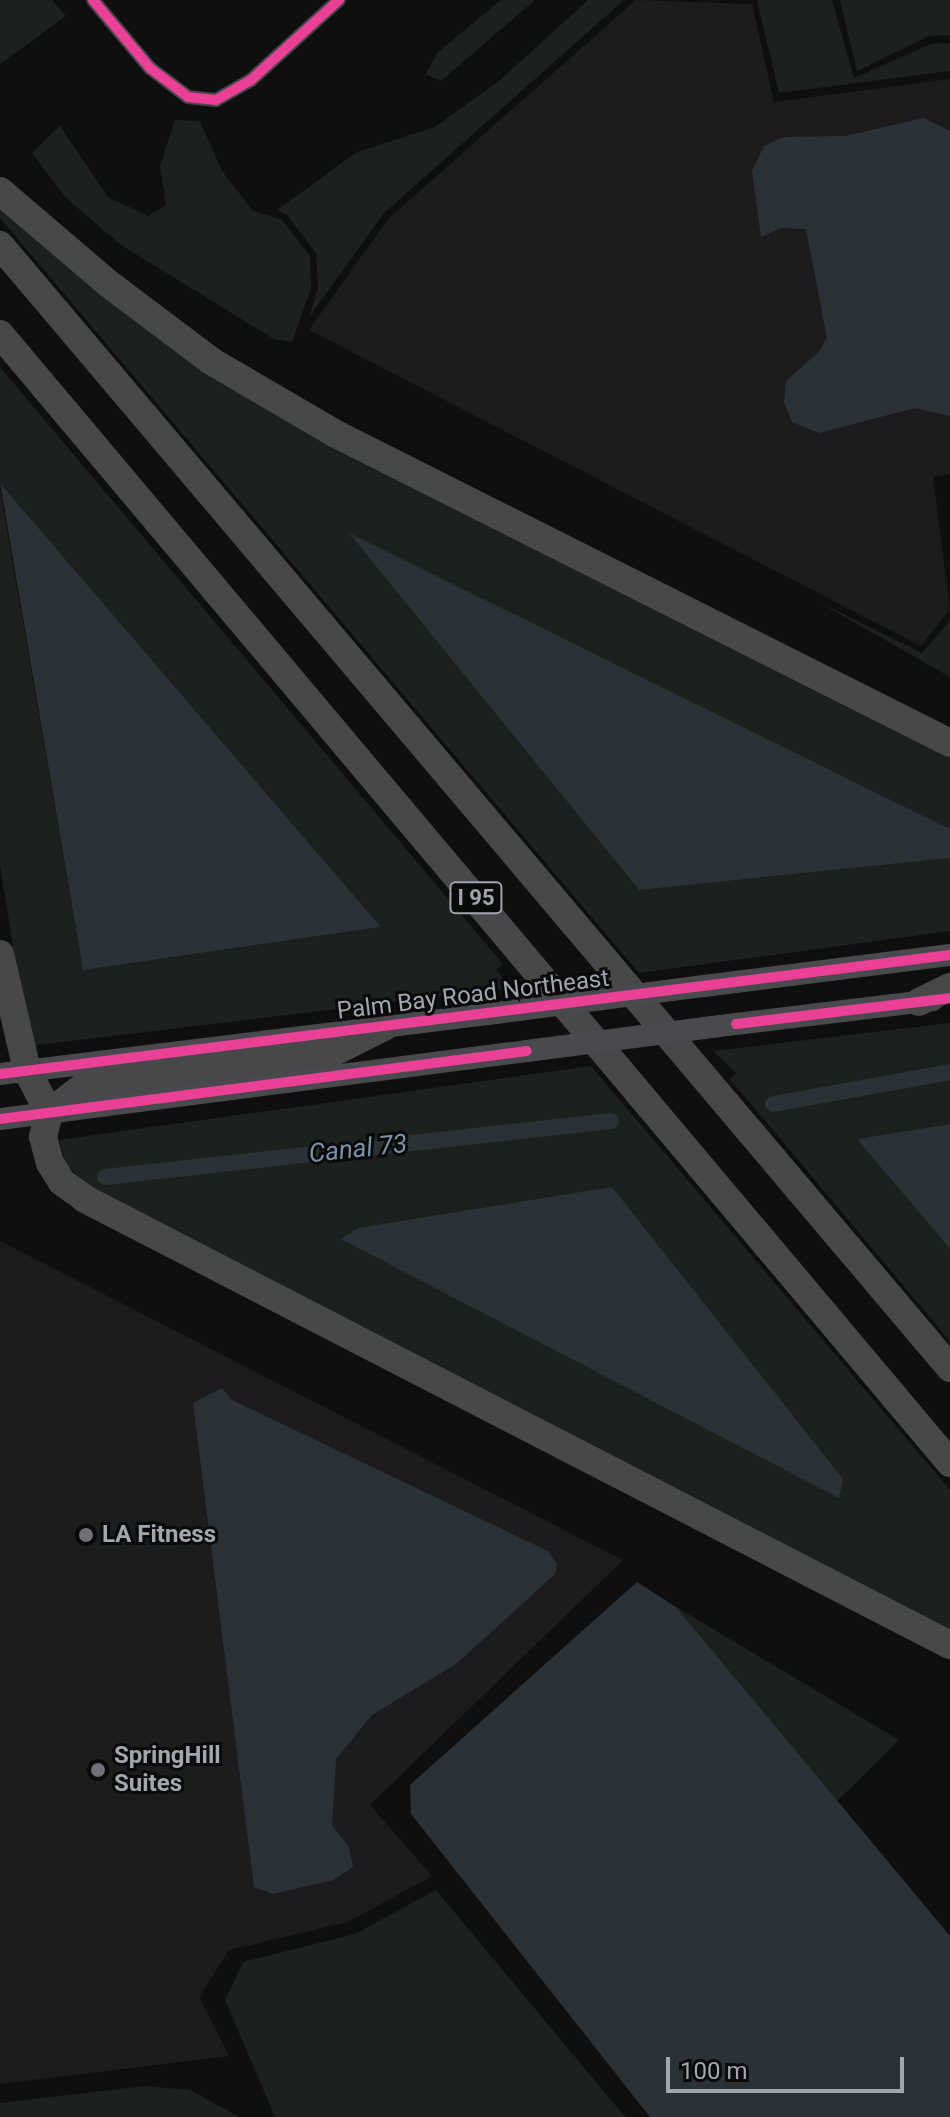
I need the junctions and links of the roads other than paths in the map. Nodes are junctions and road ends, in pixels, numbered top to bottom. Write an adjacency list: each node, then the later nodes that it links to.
1 (93, 0): 2 (street)
2 (339, 0)
3 (0, 191): 6 (highway)
4 (0, 245): 16 (highway, I 95)
5 (0, 334): 17 (highway, I 95)
6 (950, 743)
7 (0, 954): 13 (highway)
8 (950, 955): 12 (main road, Palm Bay Road Northeast, bridge)
9 (950, 987): 11 (highway)
10 (950, 998): 11 (main road)
11 (919, 1002): 14 (main road, bridge)
12 (384, 1027): 13 (main road, Palm Bay Road Northeast); 14 (highway)
13 (13, 1072): 14 (highway)
14 (49, 1113): 15 (main road); 18 (highway)
15 (0, 1119)
16 (950, 1368)
17 (950, 1463)
18 (950, 1645)

